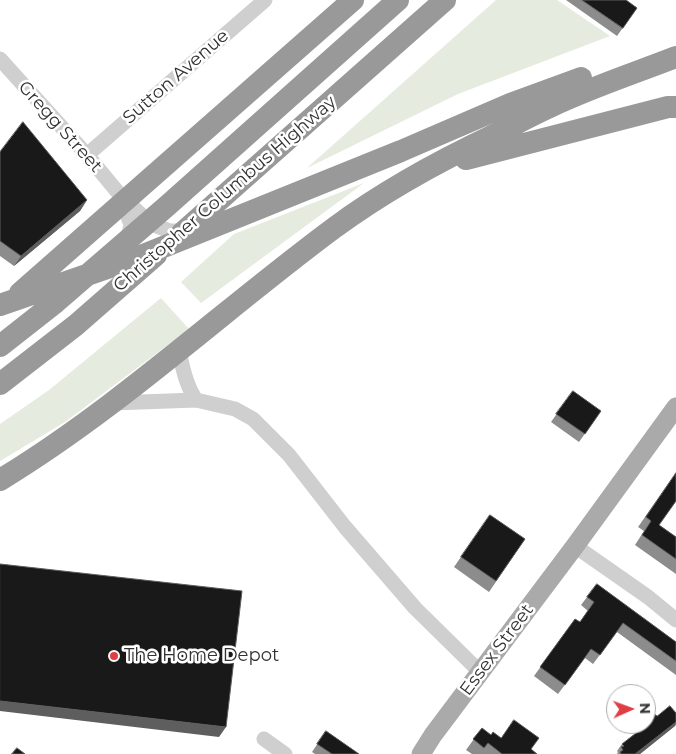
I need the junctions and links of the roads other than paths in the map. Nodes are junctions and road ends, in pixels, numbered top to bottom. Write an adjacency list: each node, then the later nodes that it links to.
1 (265, 0): 11 (street, Sutton Avenue)
2 (353, 0): 17 (highway)
3 (376, 0): 9 (highway)
4 (398, 0): 9 (highway, Christopher Columbus Highway)
5 (445, 0): 20 (highway, Christopher Columbus Highway)
6 (676, 41): 14 (highway)
7 (676, 57): 12 (highway)
8 (0, 59): 11 (street, Gregg Street)
9 (309, 78): 18 (highway, Christopher Columbus Highway)
10 (676, 107): 12 (highway)
11 (87, 155): 13 (street, Gregg Street)
12 (424, 170): 19 (highway)
13 (120, 195): 14 (street, Gregg Street); 15 (street, Gregg Street)
14 (203, 230): 15 (highway)
15 (115, 265): 16 (highway)
16 (0, 305)
17 (0, 310)
18 (0, 346)
19 (179, 351): 21 (street); 22 (highway)
20 (0, 384)
21 (196, 400): 22 (street); 27 (street)
22 (113, 403): 24 (highway)
23 (676, 407): 25 (main road, Essex Street)
24 (0, 480)
25 (575, 546): 26 (street); 27 (main road, Essex Street)
26 (674, 619)
27 (480, 672): 30 (main road, Essex Street)
28 (264, 739): 29 (street)
29 (285, 754)
30 (421, 754)

